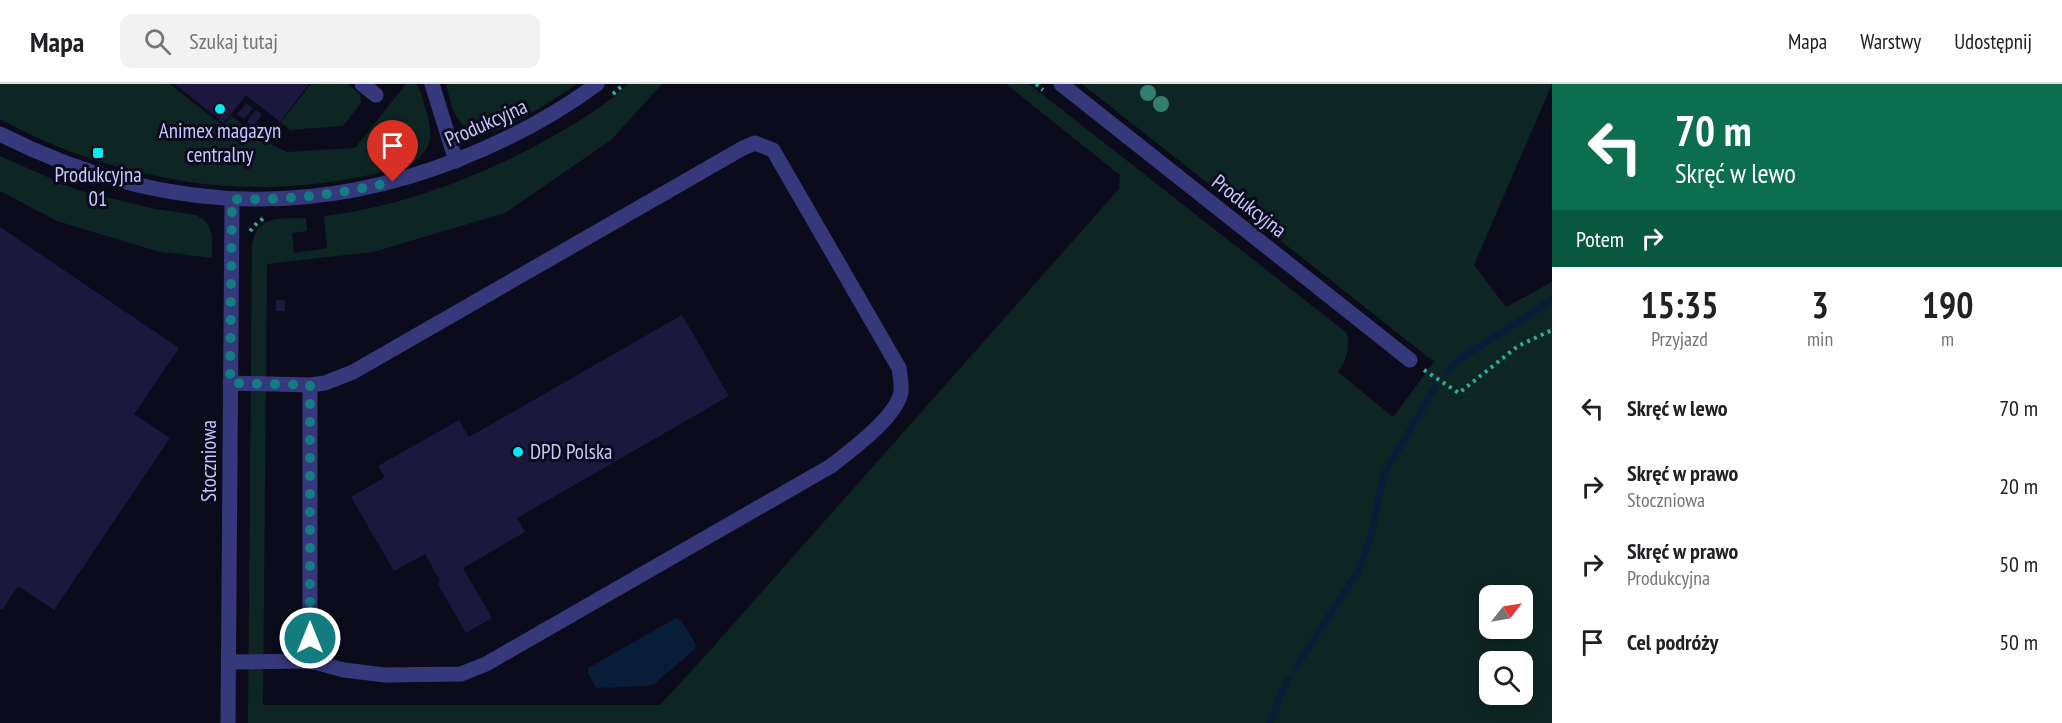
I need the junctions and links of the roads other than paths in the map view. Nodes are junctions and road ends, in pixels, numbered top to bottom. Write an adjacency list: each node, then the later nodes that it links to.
1 (362, 84): 5 (street)
2 (432, 84): 7 (street)
3 (597, 84): 7 (street, Produkcyjna)
4 (1061, 84): 9 (street, Produkcyjna)
5 (376, 95)
6 (0, 134): 8 (street, Produkcyjna)
7 (456, 161): 8 (street, Produkcyjna)
8 (232, 199): 10 (street, Stoczniowa)
9 (1410, 360)
10 (230, 383): 11 (street); 13 (street, Stoczniowa)
11 (310, 385): 12 (street); 12 (street)
12 (310, 661): 13 (street)
13 (229, 662): 14 (street, Stoczniowa)
14 (228, 723)

